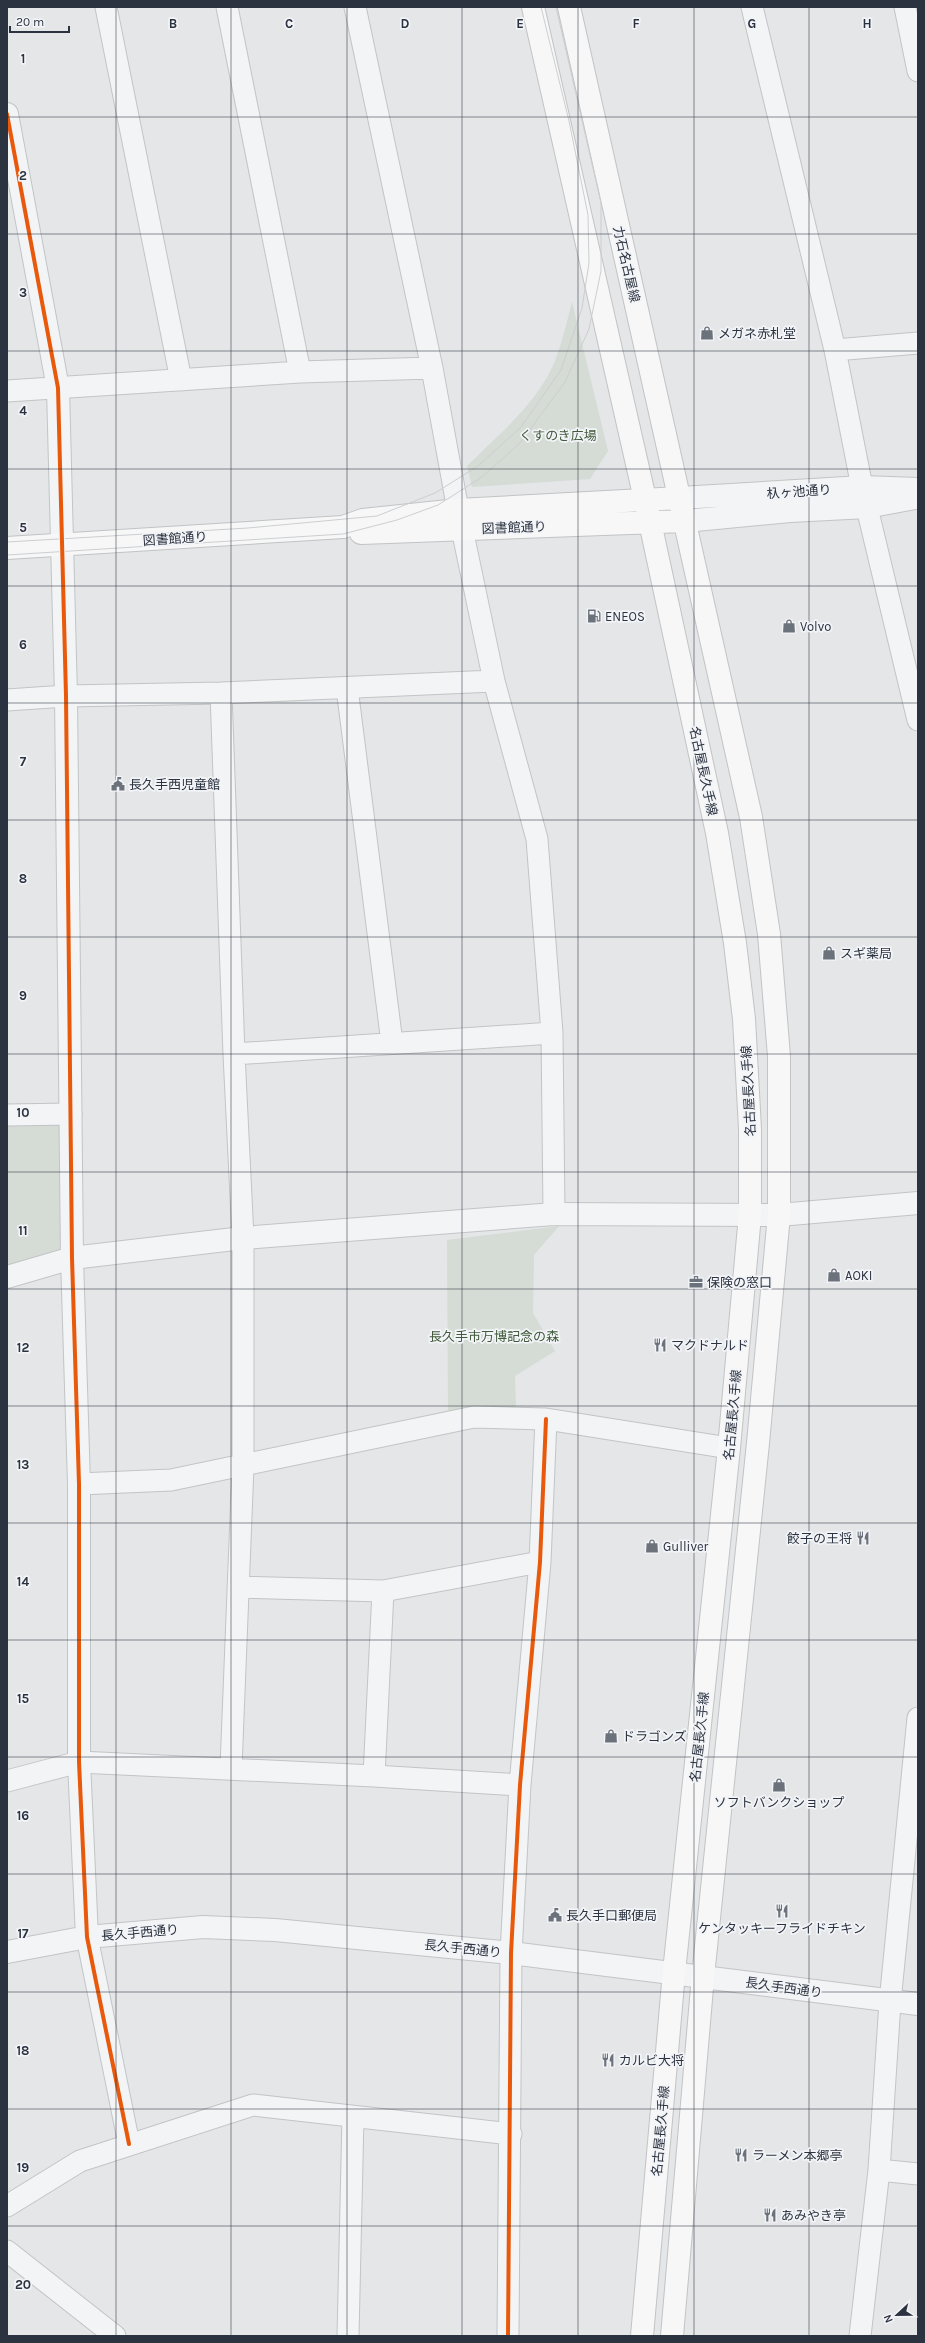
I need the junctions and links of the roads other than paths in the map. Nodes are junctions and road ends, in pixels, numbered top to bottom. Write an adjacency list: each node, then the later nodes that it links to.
1 (106, 7): 14 (street)
2 (227, 7): 13 (street)
3 (355, 7): 12 (street)
4 (533, 7): 21 (main road)
5 (569, 7): 20 (main road, 力石名古屋線)
6 (752, 7): 11 (street)
7 (905, 7): 8 (street)
8 (918, 71)
9 (7, 114): 15 (street)
10 (918, 343): 11 (street)
11 (835, 350): 18 (street)
12 (432, 368): 13 (street); 22 (street)
13 (300, 372): 14 (street)
14 (181, 380): 15 (street)
15 (58, 388): 16 (street); 25 (street)
16 (7, 391)
17 (918, 489): 18 (street, 杁ヶ池通り)
18 (865, 497): 19 (street, 杁ヶ池通り); 20 (street, 杁ヶ池通り); 23 (street, 杁ヶ池通り); 27 (street)
19 (918, 497)
20 (680, 498): 21 (main road, 図書館通り); 23 (main road, 力石名古屋線)
21 (645, 499): 22 (main road, 図書館通り); 24 (main road, 名古屋長久手線)
22 (460, 520): 24 (main road, 図書館通り); 25 (main road, 図書館通り); 28 (street)
23 (685, 521): 24 (main road, 図書館通り); 42 (main road)
24 (649, 523): 41 (main road, 名古屋長久手線)
25 (61, 546): 26 (main road, 図書館通り); 31 (street)
26 (7, 548)
27 (909, 644): 33 (street)
28 (494, 681): 29 (street); 34 (street)
29 (347, 688): 30 (street); 35 (street)
30 (221, 694): 31 (street); 36 (street)
31 (66, 696): 32 (street); 37 (street)
32 (7, 700)
33 (918, 720)
34 (552, 1032): 35 (street); 40 (street)
35 (392, 1043): 36 (street)
36 (234, 1054): 43 (street)
37 (71, 1114): 38 (street); 44 (street)
38 (7, 1115)
39 (918, 1203): 42 (street)
40 (554, 1214): 41 (street); 43 (street)
41 (750, 1215): 42 (street); 47 (main road, 名古屋長久手線)
42 (779, 1215): 64 (main road)
43 (244, 1238): 44 (street); 48 (street)
44 (72, 1258): 45 (street); 49 (street)
45 (7, 1277)
46 (546, 1419): 47 (street); 48 (street); 50 (street)
47 (729, 1448): 63 (main road, 名古屋長久手線)
48 (243, 1466): 49 (street); 51 (street)
49 (79, 1484): 54 (street)
50 (540, 1562): 52 (street); 58 (street)
51 (238, 1587): 52 (street); 55 (street)
52 (384, 1590): 56 (street)
53 (918, 1718): 59 (street)
54 (79, 1762): 55 (street); 57 (street); 60 (street)
55 (231, 1768): 56 (street)
56 (374, 1776): 58 (street)
57 (7, 1781)
58 (520, 1785): 62 (street)
59 (912, 1838): 65 (street)
60 (87, 1936): 61 (street, 長久手西通り); 62 (street, 長久手西通り); 69 (street)
61 (7, 1952)
62 (511, 1953): 63 (street, 長久手西通り); 68 (street)
63 (674, 1972): 64 (street, 長久手西通り); 77 (main road, 名古屋長久手線)
64 (702, 1976): 65 (street, 長久手西通り); 78 (main road)
65 (890, 2002): 66 (street, 長久手西通り); 70 (street)
66 (918, 2004)
67 (353, 2117): 68 (street); 69 (street); 75 (street)
68 (511, 2134): 76 (street)
69 (130, 2144): 72 (street)
70 (879, 2170): 71 (street); 79 (street)
71 (918, 2174)
72 (7, 2206)
73 (7, 2251): 74 (street)
74 (115, 2336)
75 (348, 2336)
76 (508, 2336)
77 (642, 2336)
78 (672, 2336)
79 (860, 2336)

